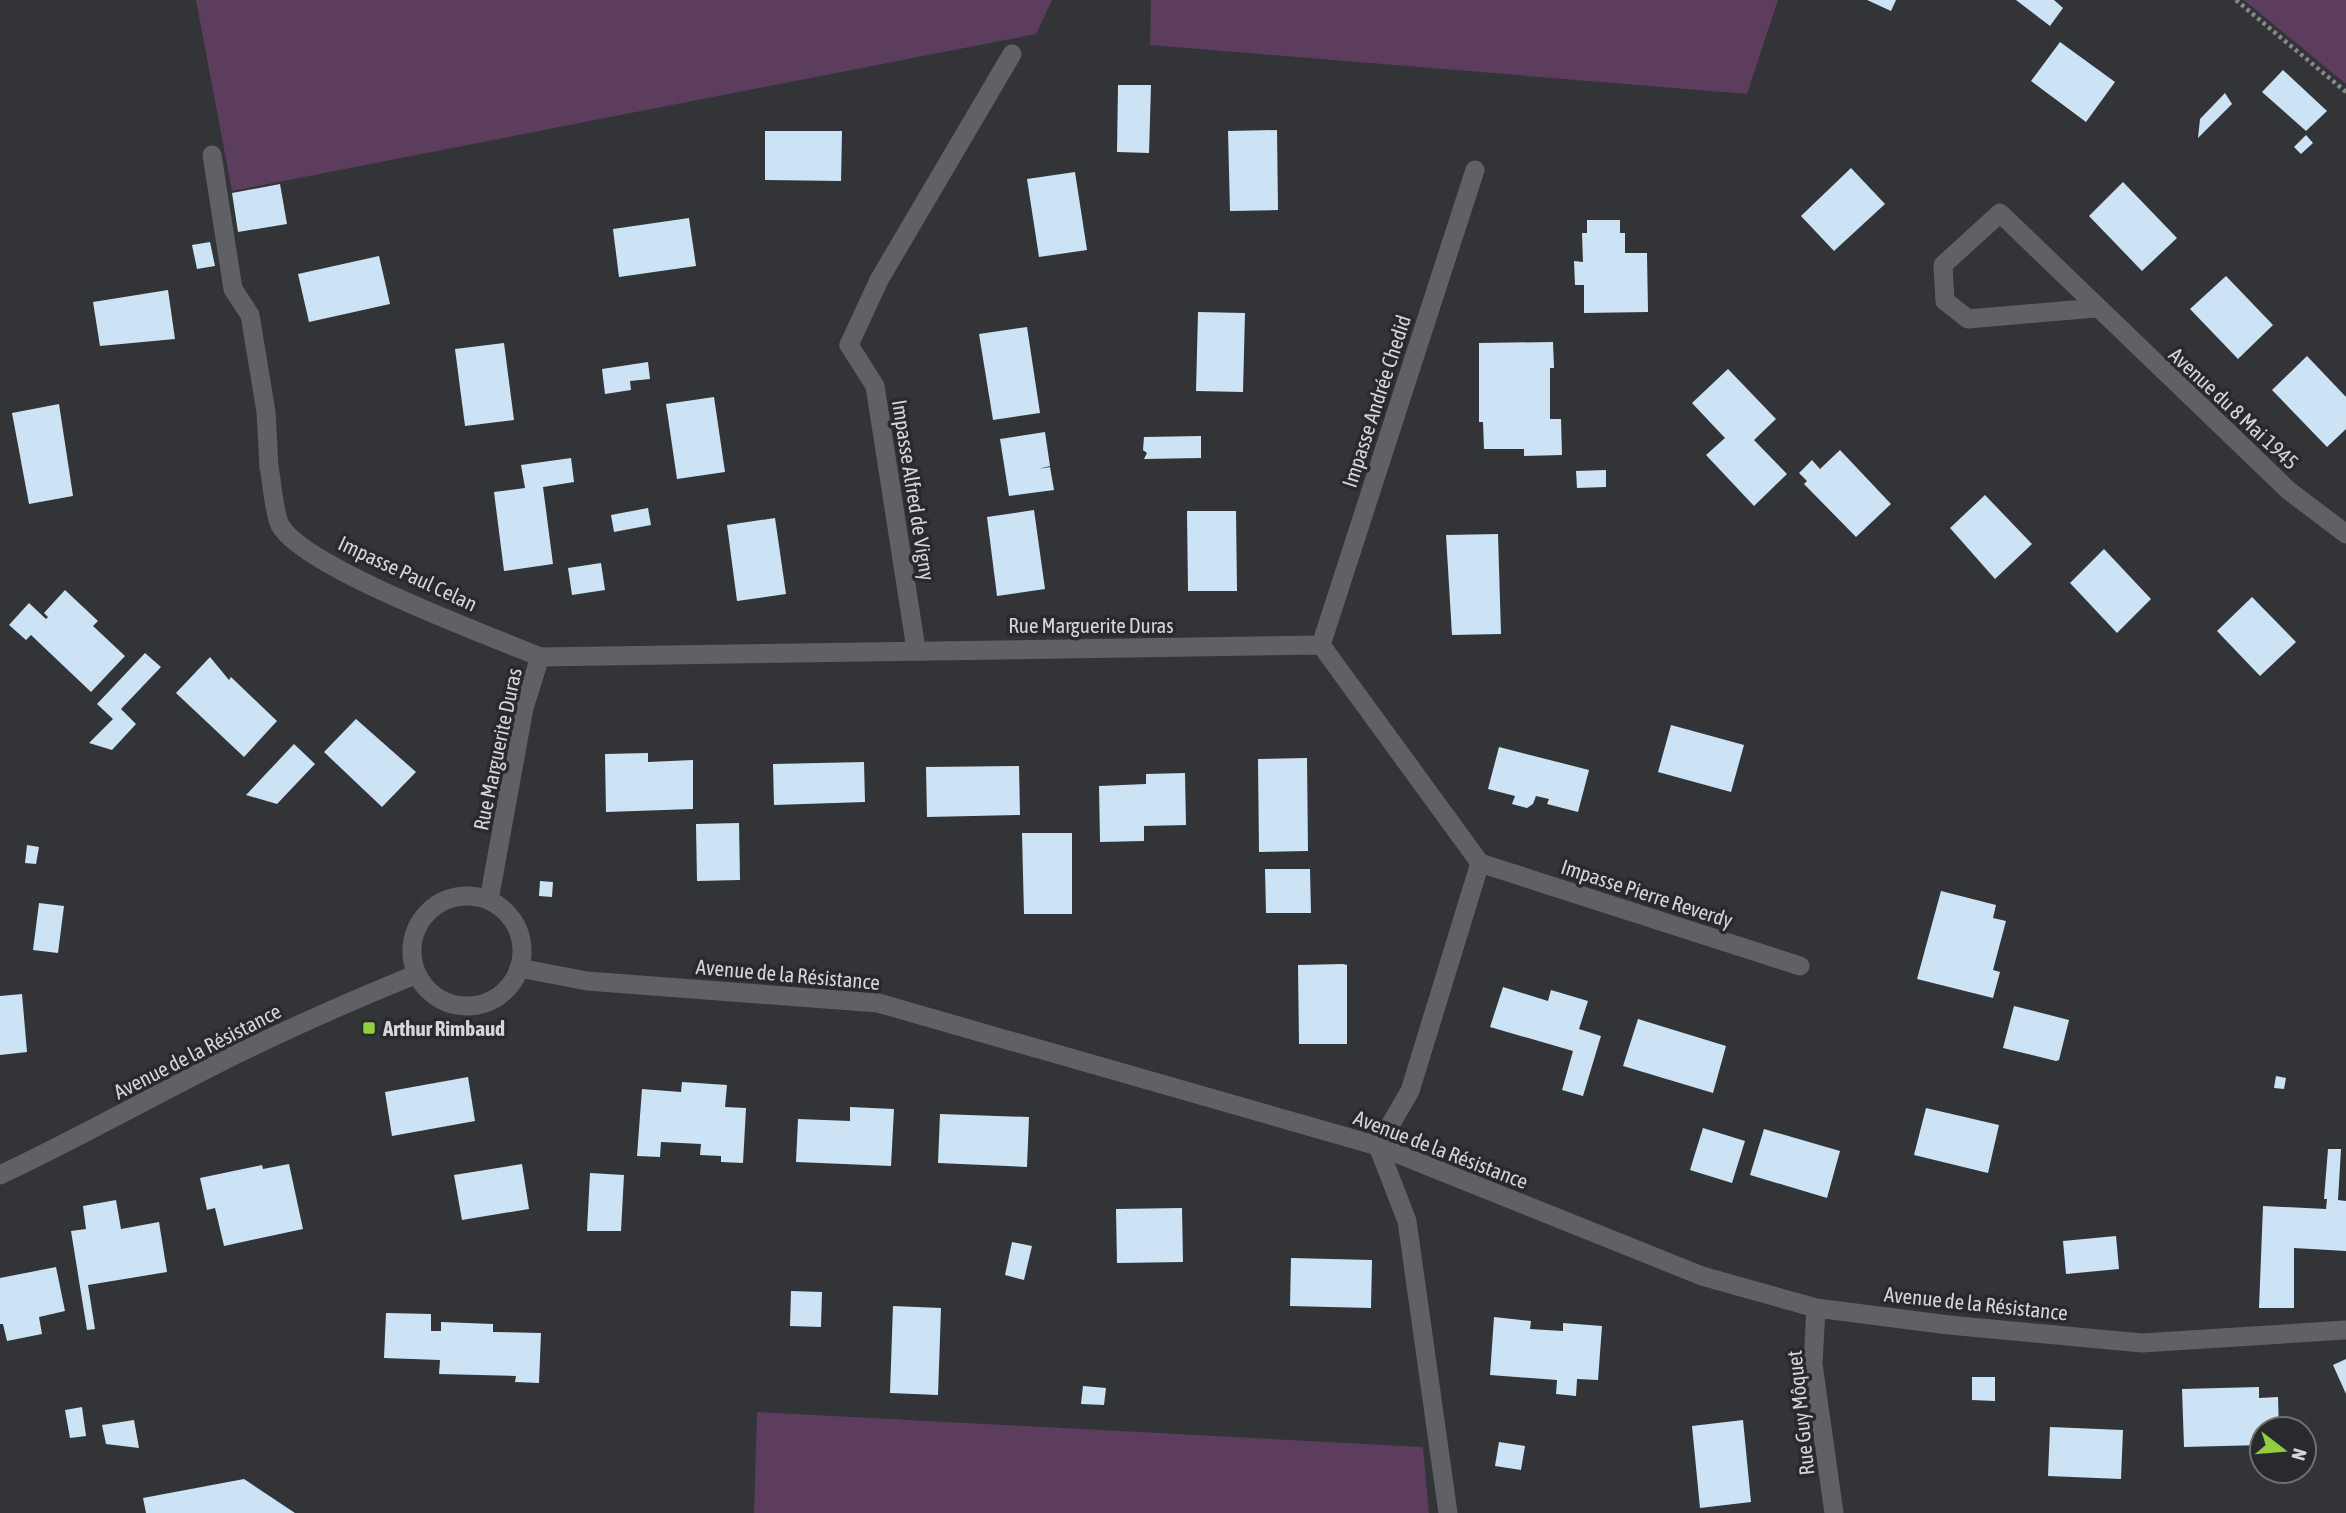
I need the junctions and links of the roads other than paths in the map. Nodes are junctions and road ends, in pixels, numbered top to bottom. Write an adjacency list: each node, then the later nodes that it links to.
1 (1012, 54): 7 (street, Impasse Alfred de Vigny)
2 (212, 155): 8 (street, Impasse Paul Celan)
3 (1475, 170): 6 (street, Impasse Andrée Chedid)
4 (2096, 308): 4 (street, Avenue du 8 Mai 1945); 5 (street, Avenue du 8 Mai 1945)
5 (2346, 534)
6 (1321, 645): 7 (street, Rue Marguerite Duras); 9 (street)
7 (916, 649): 8 (street, Rue Marguerite Duras)
8 (540, 657): 10 (street, Rue Marguerite Duras)
9 (1480, 863): 11 (street, Impasse Pierre Reverdy); 14 (street)
10 (489, 900): 12 (street); 13 (street)
11 (1800, 966)
12 (519, 968): 13 (street); 14 (street, Avenue de la Résistance)
13 (417, 974): 15 (street, Avenue de la Résistance)
14 (1378, 1146): 16 (street, Avenue de la Résistance); 18 (street)
15 (0, 1175)
16 (1816, 1308): 17 (street, Avenue de la Résistance); 19 (street, Rue Guy Môquet)
17 (2346, 1331)
18 (1448, 1513)
19 (1834, 1513)

